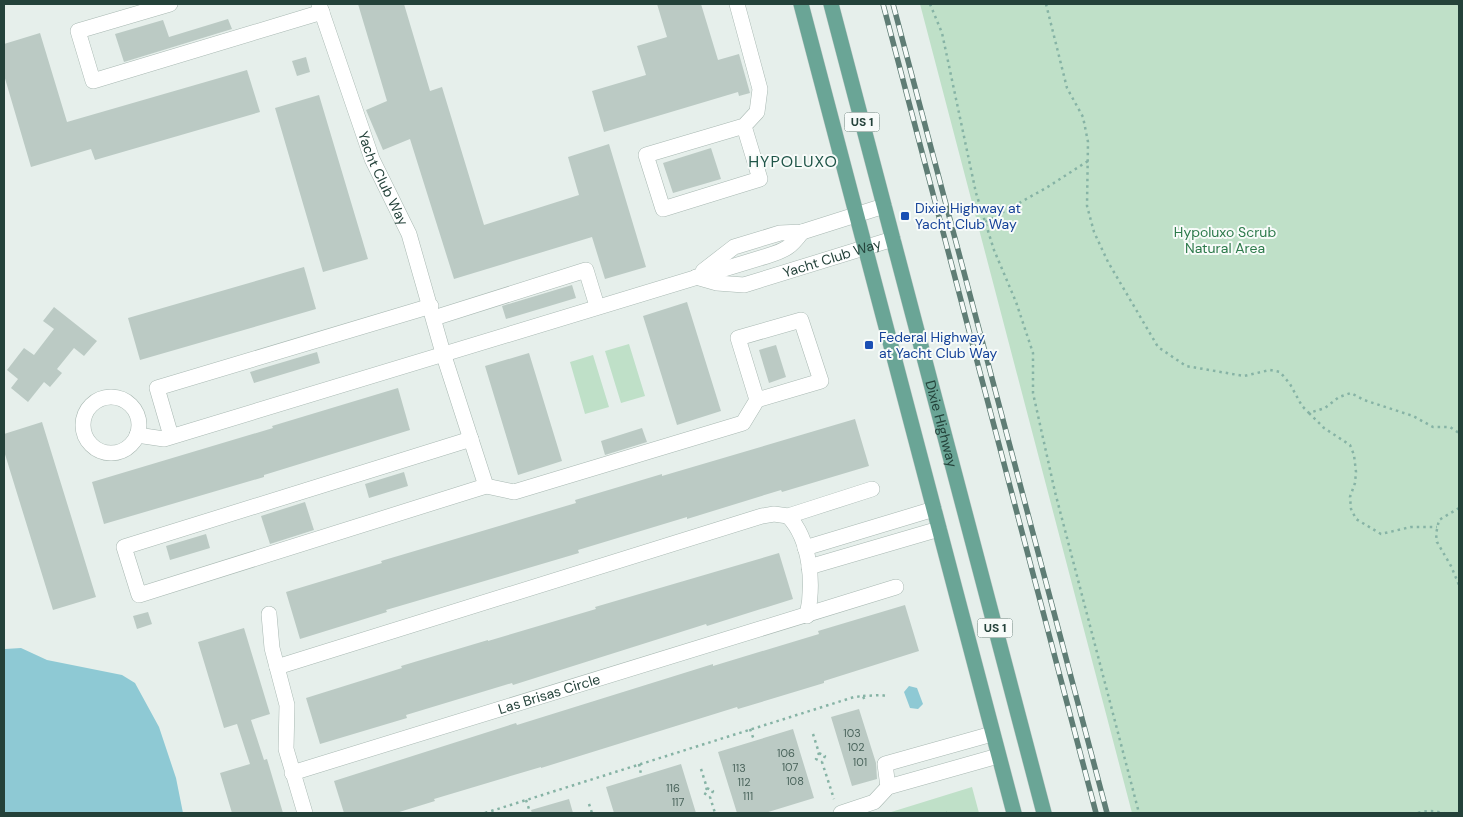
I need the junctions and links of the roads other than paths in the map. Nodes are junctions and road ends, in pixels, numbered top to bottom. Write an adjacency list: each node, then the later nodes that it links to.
1 (170, 4): 5 (street)
2 (737, 4): 6 (street)
3 (802, 4): 8 (main road, US 1)
4 (831, 4): 7 (main road, Dixie Highway / US 1)
5 (321, 8): 17 (street, Yacht Club Way)
6 (744, 126): 6 (street)
7 (884, 206): 8 (street, Yacht Club Way); 11 (main road, Dixie Highway / US 1)
8 (856, 213): 9 (street, Yacht Club Way); 12 (main road, US 1)
9 (802, 232): 10 (street, Yacht Club Way); 13 (street, Yacht Club Way)
10 (764, 238): 13 (street, Yacht Club Way); 15 (street, Yacht Club Way)
11 (893, 239): 12 (street, Yacht Club Way); 47 (main road, Dixie Highway / US 1)
12 (865, 248): 14 (street, Yacht Club Way); 25 (main road, US 1)
13 (767, 256): 14 (street, Yacht Club Way); 15 (street, Yacht Club Way)
14 (771, 276): 15 (street, Yacht Club Way)
15 (696, 277): 16 (street, Yacht Club Way)
16 (597, 306): 17 (street); 18 (street, Yacht Club Way)
17 (432, 312): 18 (street, Yacht Club Way); 21 (street)
18 (443, 353): 21 (street, Yacht Club Way); 22 (street)
19 (757, 400): 19 (street); 23 (street)
20 (137, 435): 21 (street, Yacht Club Way)
21 (171, 436)
22 (470, 439): 23 (street); 23 (street)
23 (486, 486)
24 (872, 489): 26 (street)
25 (934, 509): 27 (main road, US 1); 28 (street)
26 (788, 516): 29 (street); 35 (street)
27 (939, 529): 30 (street); 36 (main road, US 1)
28 (844, 536): 29 (street); 30 (street)
29 (805, 548): 31 (street)
30 (850, 555): 31 (street)
31 (809, 567): 34 (street)
32 (896, 587): 34 (street, Las Brisas Circle)
33 (269, 614): 35 (street)
34 (806, 616): 41 (street, Las Brisas Circle)
35 (277, 667): 41 (street)
36 (992, 734): 37 (street); 38 (main road, US 1)
37 (933, 751): 39 (street); 40 (street)
38 (998, 756): 40 (street); 46 (main road, US 1)
39 (910, 757): 42 (street); 43 (street)
40 (939, 772): 42 (street)
41 (292, 773): 44 (street)
42 (916, 778): 43 (street)
43 (888, 787): 45 (street)
44 (305, 813)
45 (841, 813)
46 (1014, 813)
47 (1044, 813)

